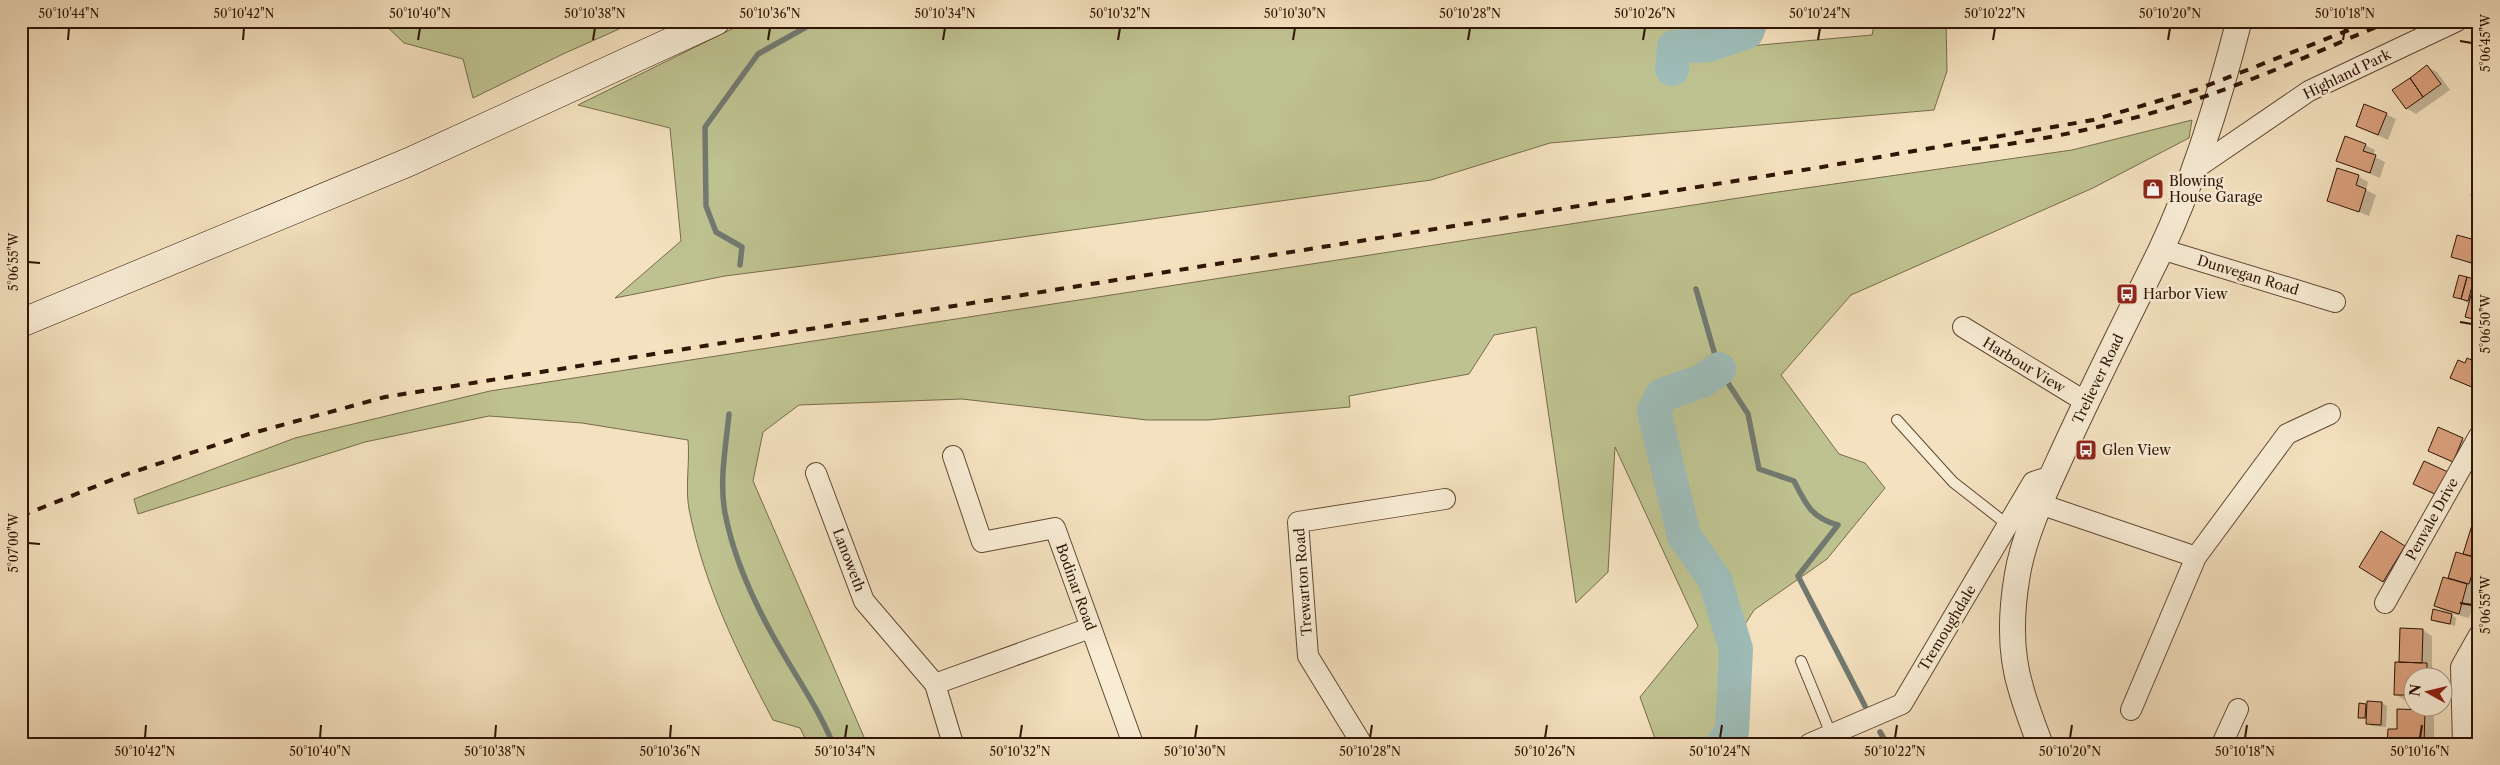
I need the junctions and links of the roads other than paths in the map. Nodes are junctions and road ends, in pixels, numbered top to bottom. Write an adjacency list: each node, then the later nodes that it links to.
1 (716, 21): 7 (main road)
2 (2239, 21): 4 (street, Treliever Road)
3 (2457, 21): 4 (street, Highland Park)
4 (2192, 171): 5 (street, Treliever Road)
5 (2161, 248): 6 (street, Dunvegan Road); 9 (street, Treliever Road)
6 (2335, 302)
7 (21, 323)
8 (1963, 327): 9 (street, Harbour View)
9 (2086, 402): 15 (street, Treliever Road)
10 (2330, 414): 19 (street)
11 (1897, 420): 18 (lane)
12 (2479, 436): 20 (street, Penvale Drive)
13 (953, 456): 21 (street, Bodinar Road)
14 (816, 473): 24 (street, Lanoweth)
15 (2052, 476): 17 (street, Treliever Road); 18 (street, Tremoughdale)
16 (1446, 498): 30 (street, Trewarton Road)
17 (2040, 504): 19 (street); 32 (street, Treliever Road)
18 (2008, 525): 27 (street, Tremoughdale)
19 (2196, 557): 26 (street)
20 (2385, 603)
21 (1090, 628): 24 (street); 29 (street, Bodinar Road)
22 (2479, 635): 34 (street)
23 (1801, 661): 27 (lane)
24 (935, 684): 28 (street, Lanoweth)
25 (2238, 709): 33 (street)
26 (2132, 710)
27 (1831, 734): 31 (street, Tremoughdale)
28 (953, 744)
29 (1133, 744)
30 (1362, 744)
31 (1809, 744)
32 (2040, 744)
33 (2222, 744)
34 (2463, 744)

